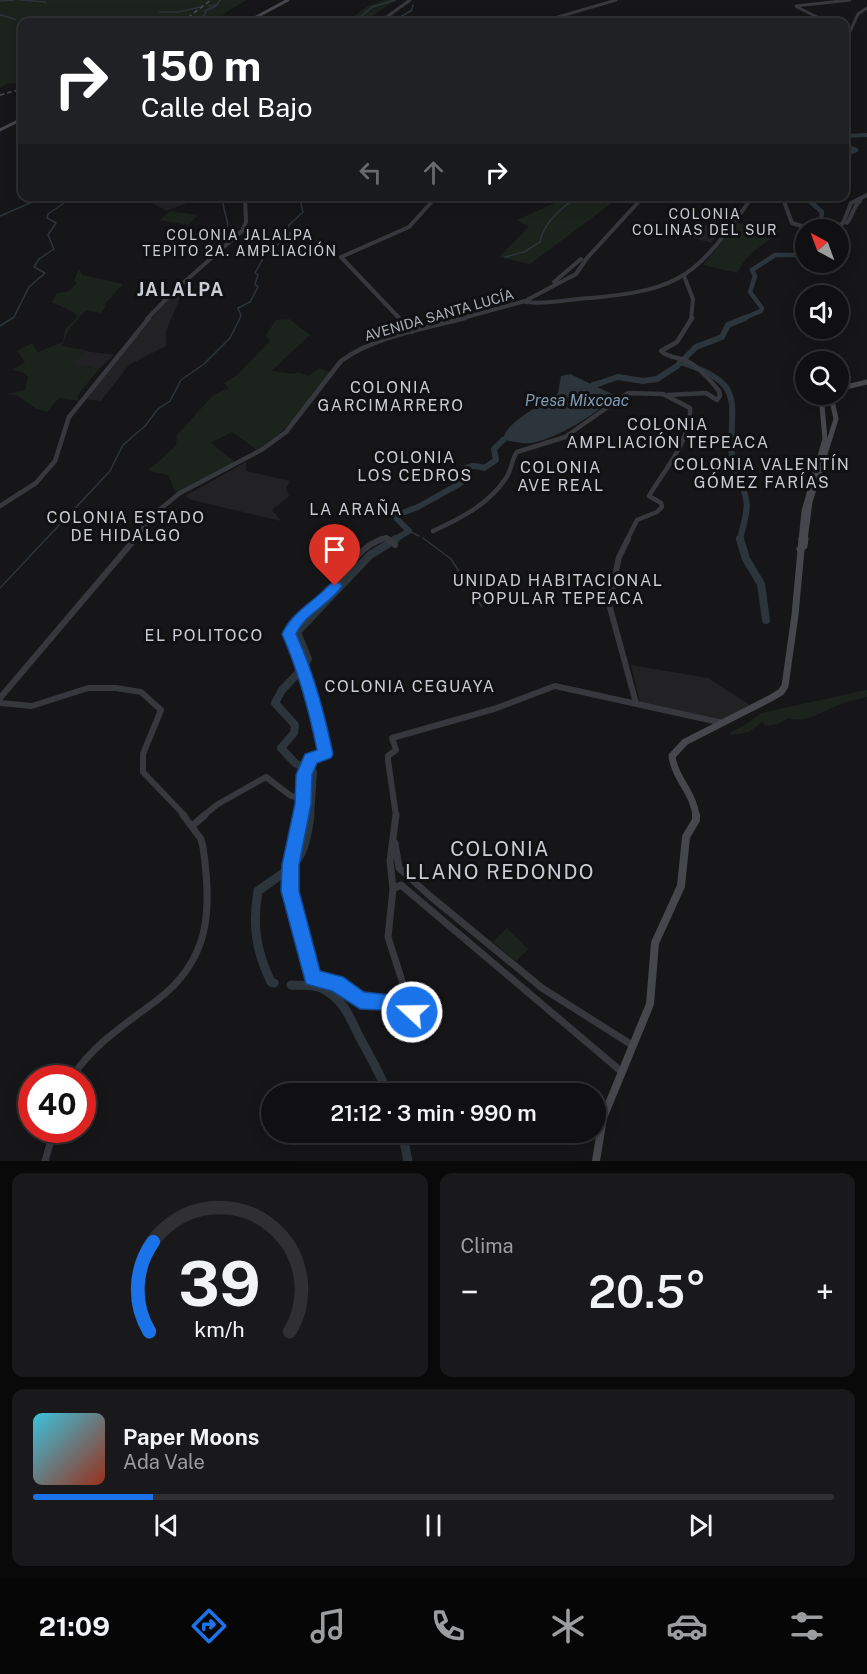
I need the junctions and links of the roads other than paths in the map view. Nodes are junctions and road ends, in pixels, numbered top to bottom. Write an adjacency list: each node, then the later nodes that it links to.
1 (288, 0): 7 (main road)
2 (410, 0): 8 (street)
3 (614, 0): 6 (street)
4 (850, 0): 11 (street)
5 (867, 8): 12 (street)
6 (562, 17): 9 (street); 10 (street)
7 (254, 18)
8 (385, 18)
9 (558, 18)
10 (565, 18)
11 (812, 18)
12 (849, 34)
13 (18, 121): 14 (main road)
14 (0, 130)
15 (864, 198): 24 (street); 26 (street)
16 (245, 201): 44 (street)
17 (432, 201): 34 (street)
18 (638, 201): 28 (street, AVENIDA SANTA LUCÍA)
19 (638, 201): 29 (street, AVENIDA SANTA LUCÍA)
20 (748, 201): 23 (street)
21 (785, 201): 27 (street)
22 (786, 201): 25 (street)
23 (734, 219): 30 (street); 33 (street)
24 (846, 219)
25 (795, 221)
26 (849, 221)
27 (795, 223)
28 (565, 272): 29 (street); 31 (street, AVENIDA SANTA LUCÍA)
29 (573, 276): 31 (street, AVENIDA SANTA LUCÍA)
30 (682, 277): 33 (street); 35 (street)
31 (544, 291): 32 (street, AVENIDA SANTA LUCÍA)
32 (525, 301): 33 (street); 34 (street, AVENIDA SANTA LUCÍA)
33 (551, 301)
34 (412, 332): 37 (street, AVENIDA SANTA LUCÍA)
35 (677, 355): 36 (street)
36 (684, 358): 40 (street)
37 (341, 361): 47 (street)
38 (867, 382): 39 (main road)
39 (849, 386)
40 (667, 395): 45 (street); 48 (street)
41 (823, 405): 43 (main road)
42 (834, 405): 43 (main road)
43 (828, 436): 49 (main road)
44 (0, 506)
45 (433, 531)
46 (392, 542): 50 (street)
47 (0, 701): 52 (street)
48 (636, 703): 49 (street); 53 (street)
49 (723, 723): 59 (main road)
50 (307, 764): 51 (street)
51 (303, 798): 52 (street); 55 (street)
52 (192, 826): 60 (street)
53 (394, 839): 54 (street); 56 (street)
54 (393, 889): 57 (street); 58 (street)
55 (312, 978): 58 (street)
56 (542, 988): 57 (street); 59 (street)
57 (533, 997): 61 (street)
58 (410, 1014)
59 (632, 1046): 61 (main road)
60 (81, 1065)
61 (622, 1072): 64 (main road)
62 (50, 1143): 63 (street)
63 (45, 1161)
64 (596, 1161)

